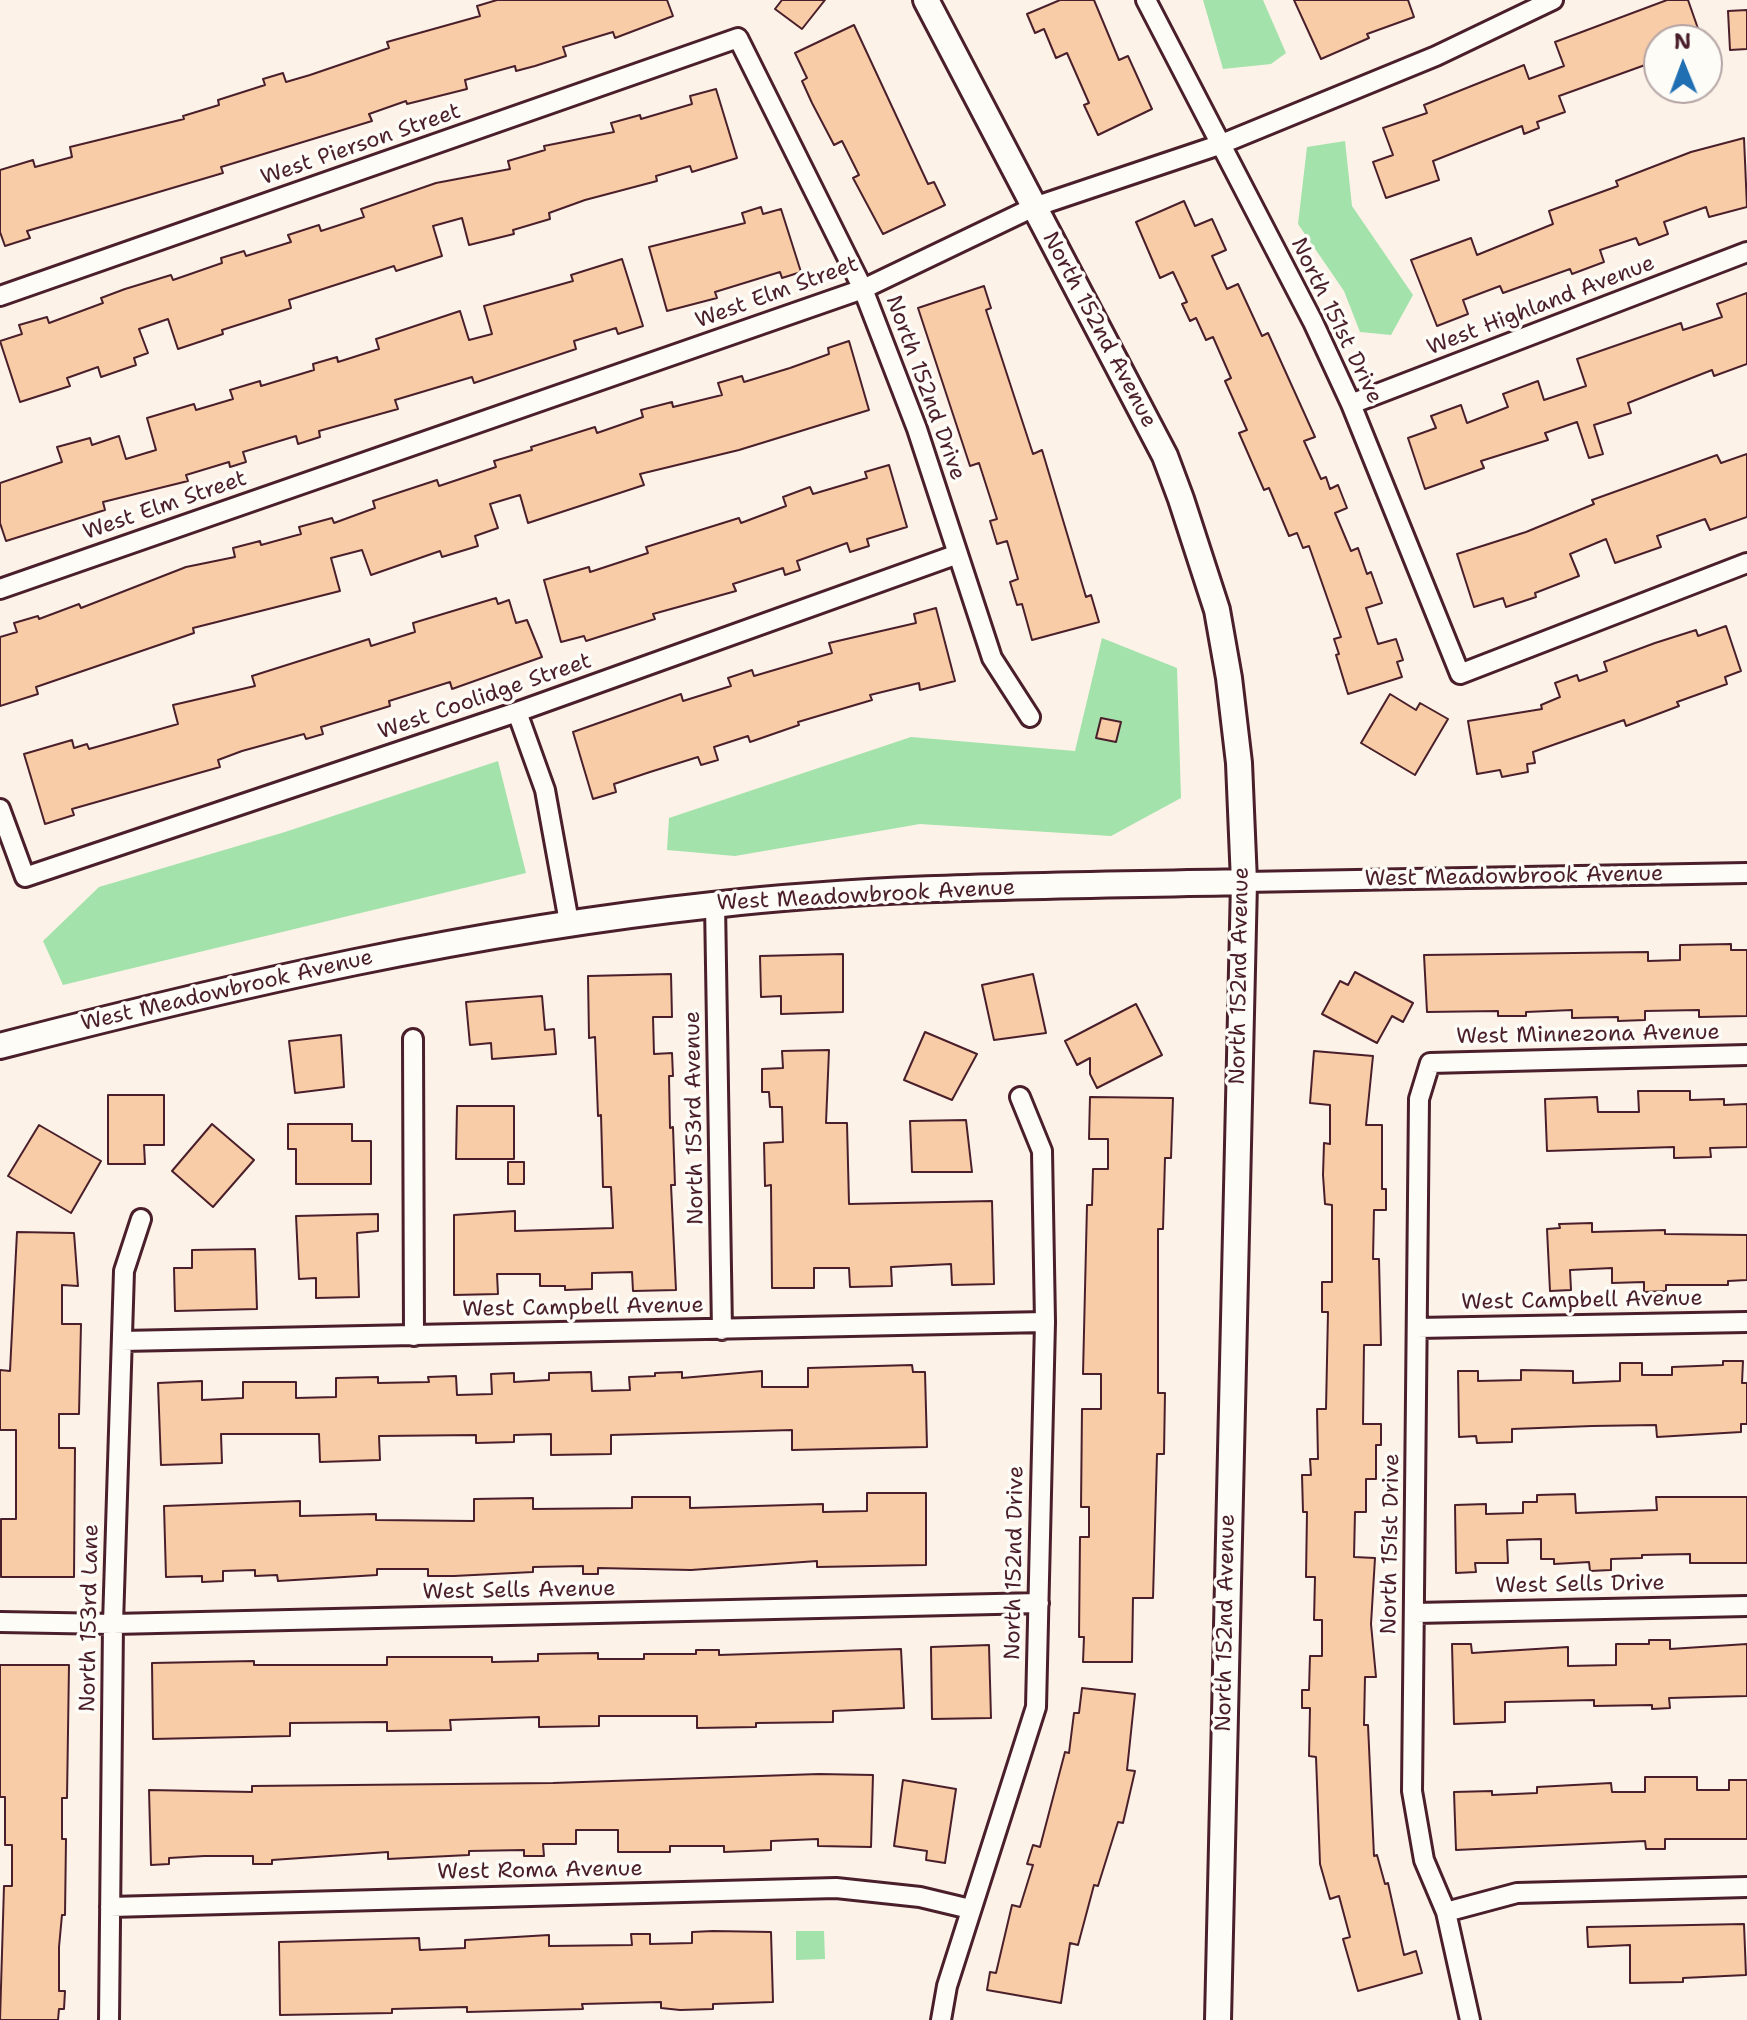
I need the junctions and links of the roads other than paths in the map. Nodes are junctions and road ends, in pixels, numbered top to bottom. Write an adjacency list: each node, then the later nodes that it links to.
1 (926, 0): 6 (street, North 152nd Avenue)
2 (1146, 0): 5 (street, North 151st Drive)
3 (1553, 0): 5 (street, West Elm Street)
4 (738, 38): 8 (street, North 152nd Drive); 9 (street, West Pierson Street)
5 (1219, 145): 6 (street, West Elm Street); 10 (street, North 151st Drive)
6 (1034, 207): 8 (street, West Elm Street); 18 (street, North 152nd Avenue)
7 (1747, 252): 10 (street, West Highland Avenue)
8 (863, 289): 11 (street, North 152nd Drive); 13 (street, West Elm Street)
9 (0, 296)
10 (1351, 404): 12 (street, North 151st Drive)
11 (958, 554): 14 (street, West Coolidge Street); 15 (street, North 152nd Drive)
12 (1745, 568)
13 (0, 589)
14 (517, 712): 16 (street, West Coolidge Street); 20 (street)
15 (1030, 717)
16 (0, 809)
17 (1747, 873): 18 (street, West Meadowbrook Avenue)
18 (1244, 882): 19 (street, West Meadowbrook Avenue); 44 (street, North 152nd Avenue)
19 (715, 904): 20 (street, West Meadowbrook Avenue); 30 (street, North 153rd Avenue)
20 (569, 922): 22 (street, West Meadowbrook Avenue)
21 (413, 1039): 31 (street)
22 (0, 1046)
23 (1747, 1055): 24 (street, West Minnezona Avenue)
24 (1430, 1063): 29 (street, North 151st Drive)
25 (1020, 1097): 27 (street, North 152nd Drive)
26 (141, 1219): 32 (street, North 153rd Lane)
27 (1045, 1322): 30 (street, West Campbell Avenue); 33 (street, North 152nd Drive)
28 (1747, 1322): 29 (street, West Campbell Avenue)
29 (1417, 1328): 35 (street, North 151st Drive)
30 (722, 1330): 31 (street, West Campbell Avenue)
31 (414, 1336): 32 (street, West Campbell Avenue)
32 (122, 1341): 37 (street, North 153rd Lane)
33 (1039, 1603): 37 (street, West Sells Avenue); 40 (street, North 152nd Drive)
34 (1747, 1606): 35 (street, West Sells Drive)
35 (1415, 1613): 41 (street, North 151st Drive)
36 (0, 1622): 37 (street, West Sells Avenue)
37 (113, 1624): 39 (street, North 153rd Lane)
38 (1747, 1887): 41 (street)
39 (110, 1907): 40 (street, West Roma Avenue); 42 (street, North 153rd Lane)
40 (970, 1909): 43 (street, North 152nd Drive)
41 (1446, 1912): 45 (street, North 151st Drive)
42 (109, 2020)
43 (941, 2020)
44 (1218, 2020)
45 (1470, 2020)

